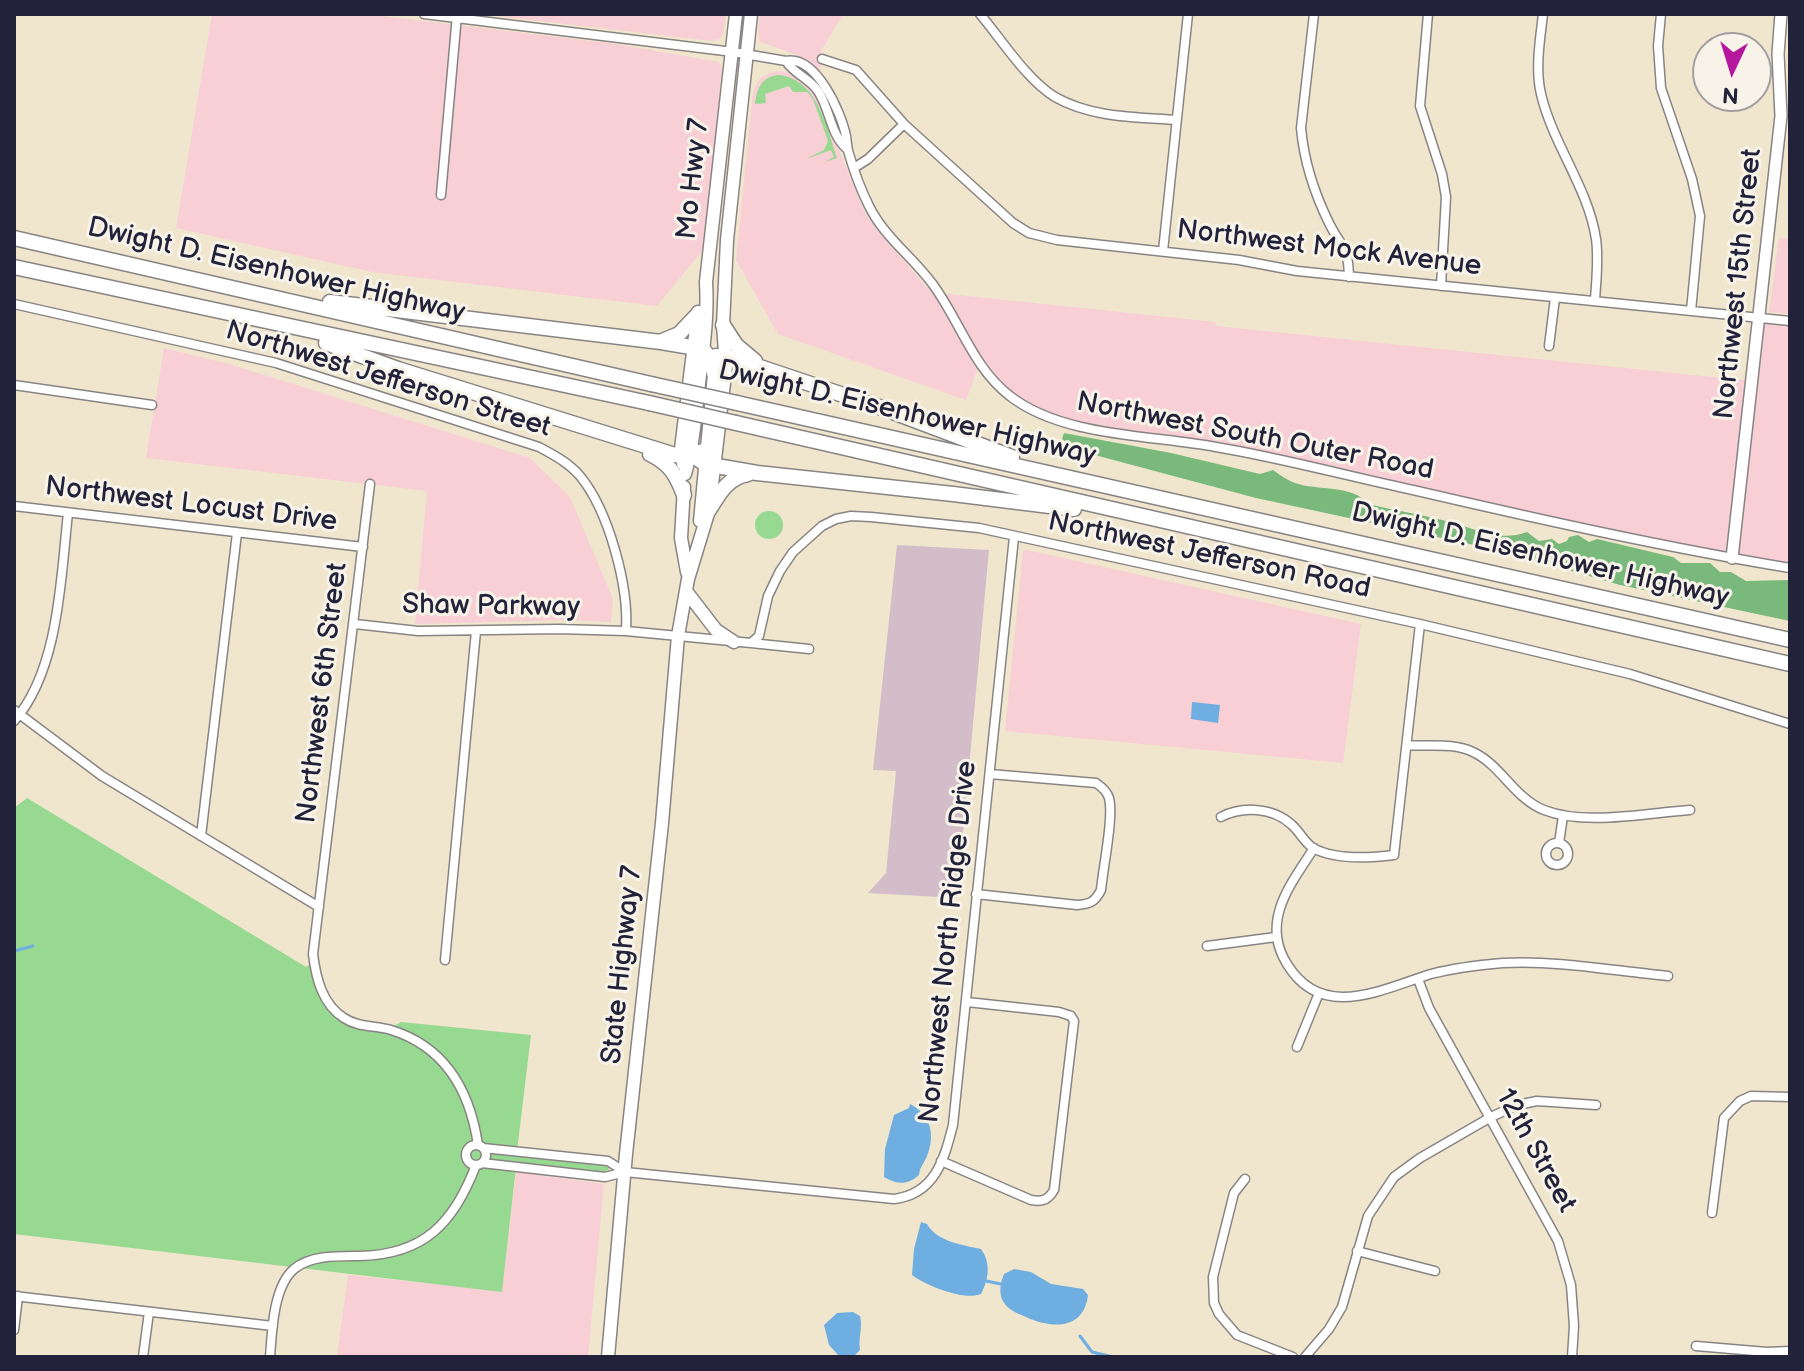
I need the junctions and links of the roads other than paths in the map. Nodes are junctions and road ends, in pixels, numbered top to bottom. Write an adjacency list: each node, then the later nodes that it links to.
1 (424, 14): 11 (street)
2 (736, 14): 12 (main road, Mo Hwy 7)
3 (751, 14): 13 (main road, Mo Hwy 7)
4 (980, 14): 16 (street)
5 (1188, 14): 16 (street)
6 (1314, 14): 23 (street)
7 (1428, 14): 25 (street)
8 (1543, 14): 28 (street)
9 (1661, 14): 30 (street)
10 (1781, 14): 15 (street, Northwest 15th Street)
11 (457, 16): 12 (street); 19 (street)
12 (733, 52): 13 (street); 24 (main road, Mo Hwy 7)
13 (746, 53): 18 (street, Northwest South Outer Road); 35 (main road, Mo Hwy 7)
14 (822, 59): 17 (street, Northwest Mock Avenue)
15 (1786, 116): 32 (street, Northwest 15th Street)
16 (1176, 120): 21 (street)
17 (904, 124): 18 (street); 21 (street, Northwest Mock Avenue)
18 (854, 168): 57 (street, Northwest South Outer Road)
19 (441, 195)
20 (14, 238): 26 (highway, Dwight D. Eisenhower Highway)
21 (1163, 251): 23 (street, Northwest Mock Avenue)
22 (14, 267): 34 (highway, Dwight D. Eisenhower Highway)
23 (1349, 277): 25 (street, Northwest Mock Avenue)
24 (706, 282): 31 (main road); 38 (main road, Mo Hwy 7)
25 (1441, 286): 27 (street, Northwest Mock Avenue)
26 (274, 296): 36 (highway); 46 (highway, Dwight D. Eisenhower Highway, bridge)
27 (1555, 298): 28 (street, Northwest Mock Avenue); 37 (street)
28 (1595, 301): 30 (street, Northwest Mock Avenue)
29 (14, 304): 63 (street, Northwest Jefferson Street)
30 (1691, 311): 32 (street, Northwest Mock Avenue)
31 (698, 314): 36 (highway); 38 (main road)
32 (1760, 319): 33 (street, Northwest Mock Avenue); 57 (street, Northwest 15th Street)
33 (1790, 321)
34 (269, 323): 43 (highway); 52 (highway, Dwight D. Eisenhower Highway, bridge)
35 (723, 325): 38 (main road, Mo Hwy 7); 39 (highway)
36 (661, 342): 38 (highway)
37 (1549, 346)
38 (708, 354): 39 (highway); 40 (highway); 44 (main road); 44 (main road)
39 (765, 369): 46 (highway)
40 (714, 373): 44 (main road)
41 (14, 385): 42 (street)
42 (152, 405)
43 (643, 445): 44 (highway); 48 (highway)
44 (698, 456): 45 (highway); 48 (main road); 50 (main road); 55 (main road)
45 (757, 473): 50 (highway); 52 (highway)
46 (1057, 474): 65 (highway, Dwight D. Eisenhower Highway)
47 (370, 484): 56 (street, Northwest 6th Street)
48 (684, 495): 59 (main road)
49 (14, 506): 51 (street, Northwest Locust Drive)
50 (709, 510): 55 (main road)
51 (68, 513): 53 (street, Northwest Locust Drive); 70 (street)
52 (1157, 520): 69 (highway, Dwight D. Eisenhower Highway)
53 (237, 533): 56 (street, Northwest Locust Drive); 77 (street)
54 (1014, 537): 61 (street, Northwest Jefferson Road); 67 (street, Northwest Jefferson Road); 73 (street, Northwest North Ridge Drive)
55 (698, 539): 59 (main road, State Highway 7)
56 (363, 547): 60 (street, Northwest 6th Street)
57 (1732, 558): 58 (street, Northwest South Outer Road)
58 (1790, 568)
59 (687, 585): 64 (main road, State Highway 7); 66 (main road)
60 (355, 624): 62 (street, Shaw Parkway); 81 (street, Northwest 6th Street)
61 (1420, 624): 71 (street, Northwest Jefferson Road); 72 (street)
62 (476, 631): 63 (street, Shaw Parkway); 84 (street)
63 (626, 631): 64 (street, Shaw Parkway)
64 (678, 636): 66 (street); 96 (main road, State Highway 7)
65 (1790, 640)
66 (734, 642): 67 (street)
67 (751, 643): 68 (street)
68 (809, 649)
69 (1790, 664)
70 (16, 715): 77 (street)
71 (1790, 724)
72 (1407, 745): 75 (street); 79 (street)
73 (990, 774): 80 (street, Northwest North Ridge Drive); 80 (street)
74 (1690, 810): 75 (street)
75 (1563, 816): 78 (street)
76 (1221, 817): 79 (street)
77 (201, 836): 81 (street)
78 (1559, 843)
79 (1314, 848): 82 (street)
80 (976, 894): 88 (street, Northwest North Ridge Drive)
81 (319, 907): 93 (street, Northwest 6th Street)
82 (1276, 937): 83 (street); 87 (street)
83 (1207, 946)
84 (445, 960)
85 (1668, 976): 86 (street)
86 (1418, 979): 87 (street); 92 (street, 12th Street)
87 (1319, 993): 89 (street)
88 (967, 1002): 94 (street, Northwest North Ridge Drive); 94 (street)
89 (1297, 1047)
90 (1790, 1097): 98 (street)
91 (1596, 1105): 92 (street)
92 (1491, 1117): 99 (street); 112 (street, 12th Street)
93 (481, 1146): 95 (street); 95 (street); 96 (street)
94 (941, 1161): 96 (street, Northwest North Ridge Drive)
95 (479, 1164): 96 (street); 103 (street)
96 (625, 1172): 109 (main road, State Highway 7)
97 (1245, 1179): 110 (street)
98 (1712, 1213)
99 (1357, 1251): 100 (street); 111 (street)
100 (1435, 1271)
101 (16, 1296): 102 (street); 104 (street)
102 (149, 1312): 103 (street); 107 (street)
103 (273, 1326): 108 (street)
104 (14, 1330)
105 (1696, 1346): 106 (street)
106 (1790, 1351)
107 (143, 1357)
108 (270, 1357)
109 (608, 1357)
110 (1293, 1357)
111 (1305, 1357)
112 (1572, 1357)

